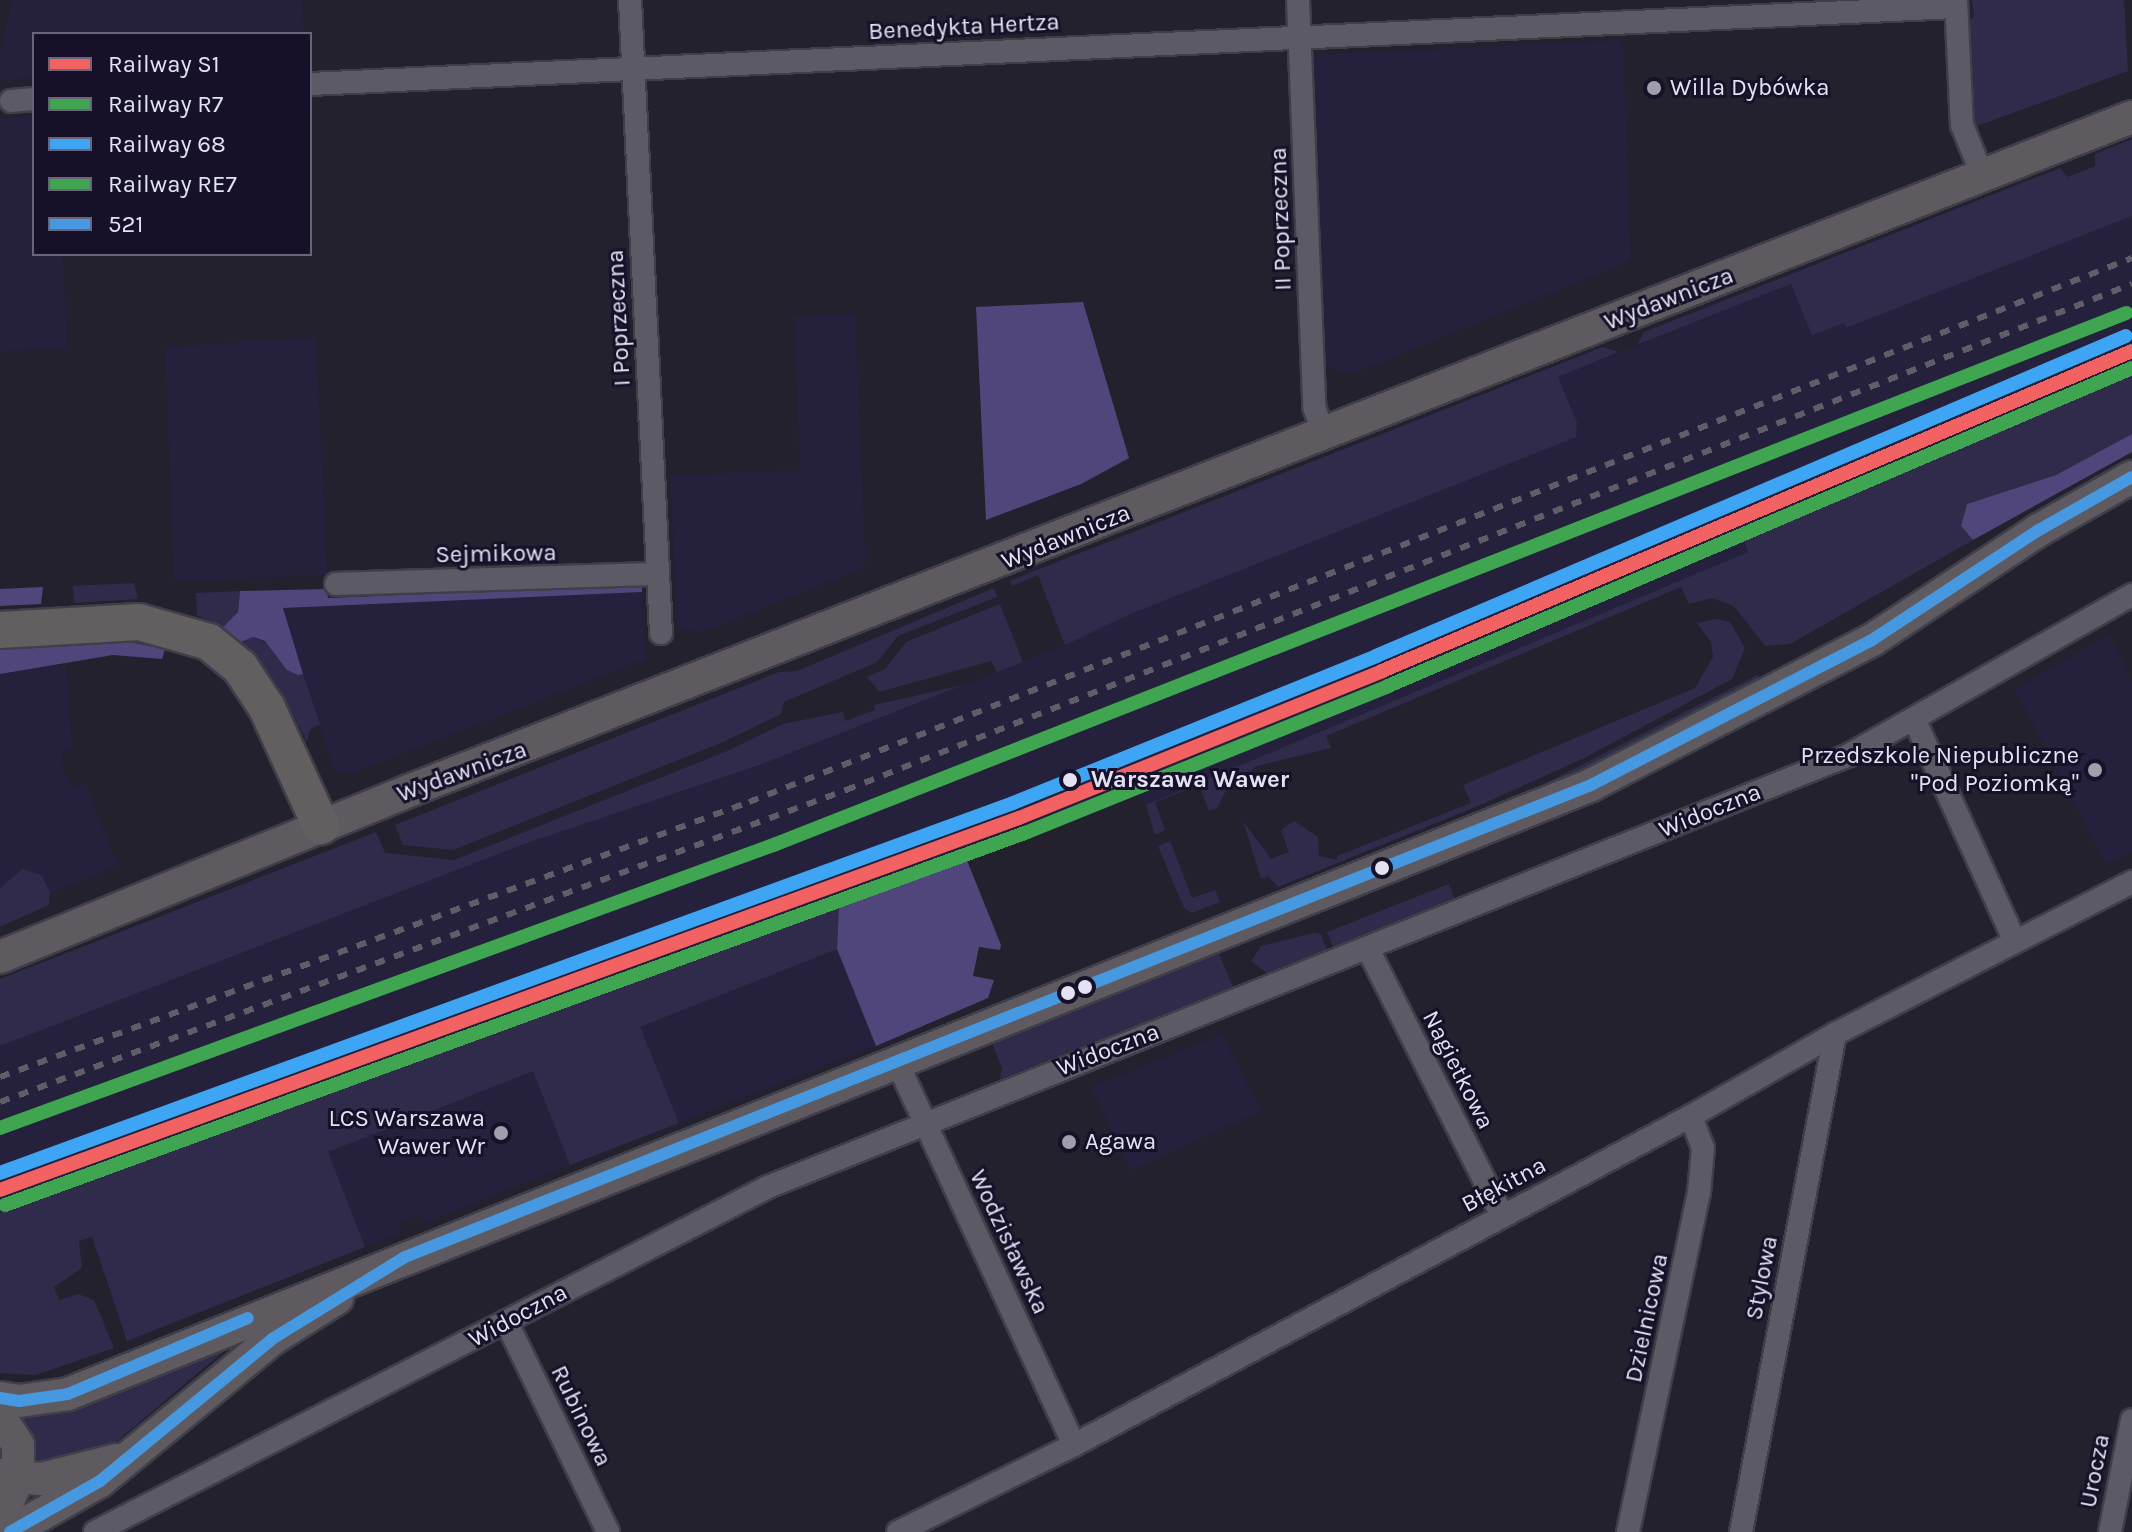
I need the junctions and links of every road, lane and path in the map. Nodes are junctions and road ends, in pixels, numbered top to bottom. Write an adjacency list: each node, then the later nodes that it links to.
1 (630, 0): 5 (street, I Poprzeczna)
2 (1298, 0): 4 (street, II Poprzeczna)
3 (1956, 3): 4 (street, Benedykta Hertza); 10 (street)
4 (1300, 37): 5 (street, Benedykta Hertza); 11 (street, II Poprzeczna)
5 (633, 69): 6 (street, Benedykta Hertza); 13 (street, I Poprzeczna)
6 (312, 84)
7 (32, 99): 8 (street)
8 (11, 101)
9 (2132, 117): 10 (main road, Wydawnicza)
10 (1983, 177): 11 (main road, Wydawnicza)
11 (1324, 434): 19 (main road, Wydawnicza)
12 (2132, 477): 25 (main road)
13 (658, 574): 14 (street, Sejmikowa); 17 (street, I Poprzeczna)
14 (336, 584)
15 (2132, 595): 18 (street, Widoczna)
16 (0, 630): 19 (main road)
17 (661, 633)
18 (1915, 721): 21 (street); 22 (street, Widoczna)
19 (321, 826): 23 (main road, Wydawnicza)
20 (2132, 882): 21 (street, Błękitna)
21 (2015, 941): 24 (street, Błękitna)
22 (1368, 949): 27 (street, Widoczna); 28 (street, Nagietkowa)
23 (0, 957)
24 (1835, 1034): 26 (street, Błękitna); 43 (street, Stylowa)
25 (897, 1062): 27 (street, Wodzisławska); 29 (main road)
26 (1691, 1116): 28 (street, Błękitna); 42 (street, Dzielnicowa)
27 (925, 1124): 30 (street, Widoczna); 34 (street, Wodzisławska)
28 (1502, 1215): 34 (street, Błękitna)
29 (405, 1257): 31 (main road); 35 (main road)
30 (507, 1323): 39 (street, Widoczna); 40 (street, Rubinowa)
31 (0, 1398)
32 (0, 1417): 36 (main road)
33 (2132, 1420): 44 (street, Urocza)
34 (1074, 1445): 41 (street, Błękitna)
35 (128, 1457): 36 (main road); 38 (main road)
36 (9, 1476): 37 (main road)
37 (0, 1519)
38 (10, 1532)
39 (95, 1532)
40 (608, 1532)
41 (898, 1532)
42 (1628, 1532)
43 (1741, 1532)
44 (2110, 1532)

